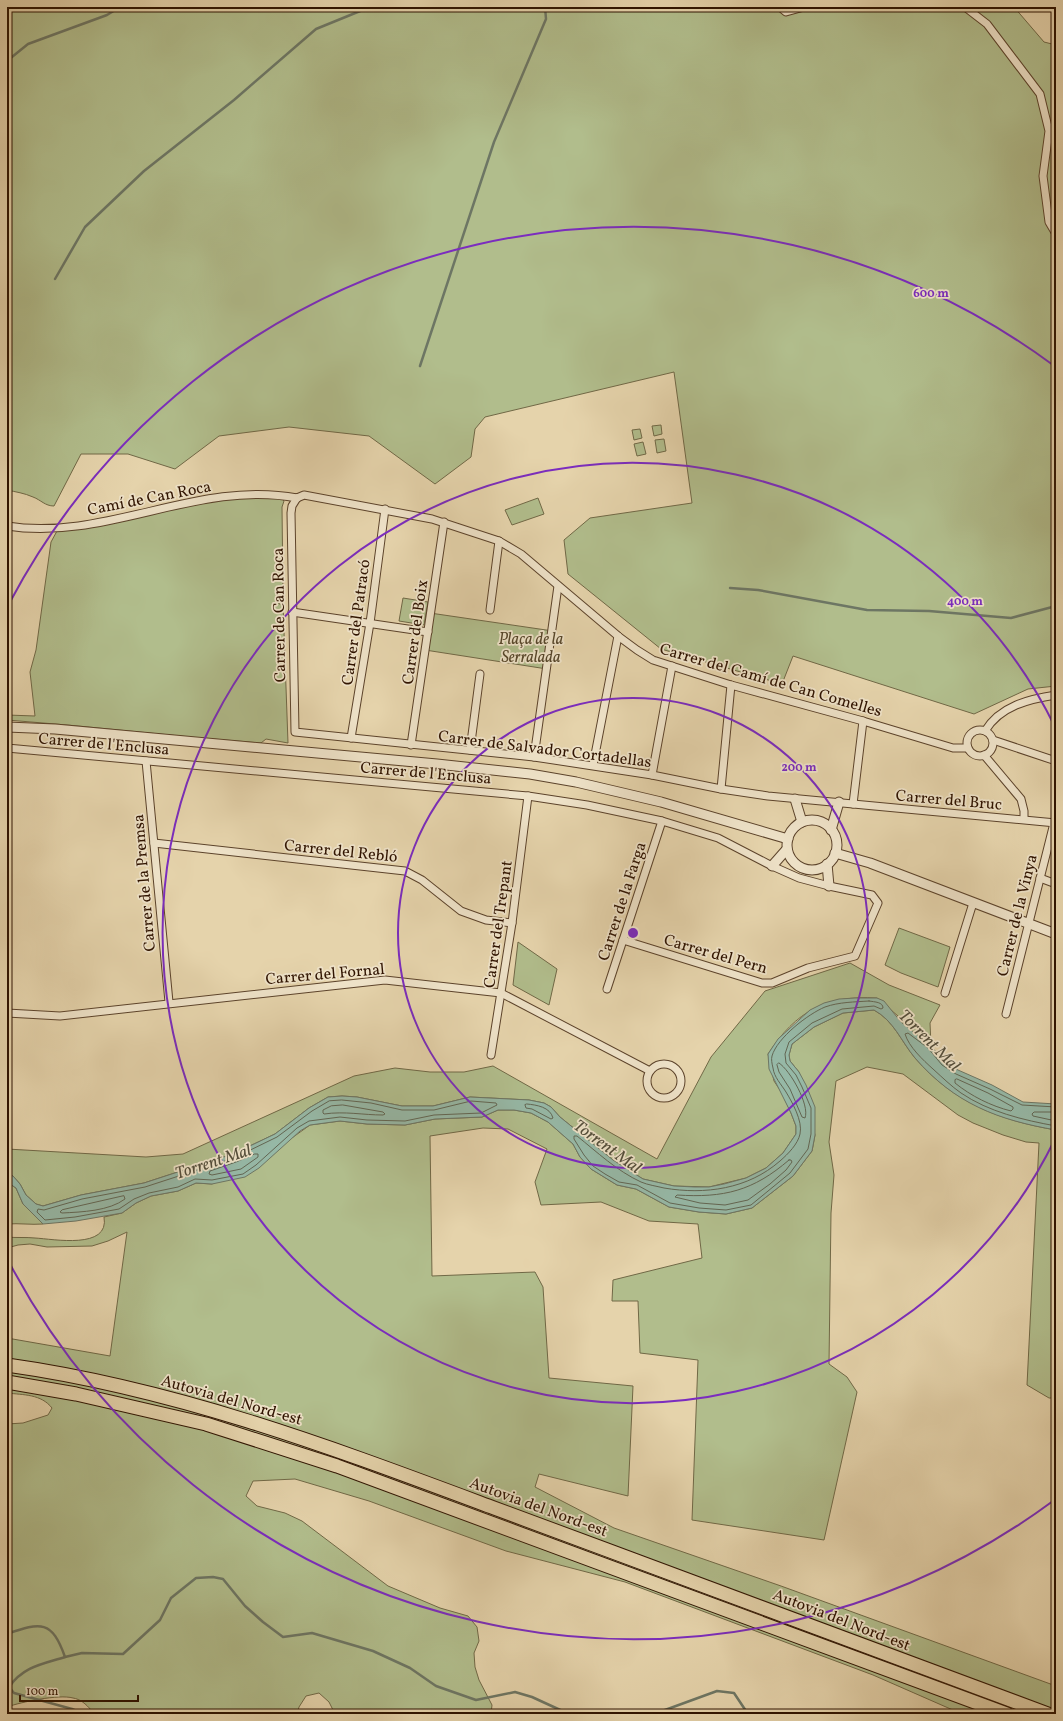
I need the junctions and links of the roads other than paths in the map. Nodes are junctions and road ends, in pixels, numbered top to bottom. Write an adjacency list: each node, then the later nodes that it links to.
1 (780, 7): 2 (street)
2 (804, 7)
3 (965, 7): 4 (street)
4 (1056, 234)
5 (297, 498): 6 (street, Carrer del Camí de Can Comelles); 8 (street, Camí de Can Roca); 12 (street, Carrer de Can Roca)
6 (385, 509): 7 (street, Carrer del Camí de Can Comelles); 13 (street, Carrer del Patracó)
7 (444, 522): 9 (street, Carrer del Camí de Can Comelles); 14 (street, Carrer del Boix)
8 (7, 526)
9 (499, 541): 10 (street, Carrer del Camí de Can Comelles); 11 (street)
10 (558, 586): 15 (street, Carrer del Camí de Can Comelles); 31 (street)
11 (490, 610)
12 (292, 612): 13 (street); 23 (street, Carrer de Can Roca)
13 (370, 623): 14 (street); 24 (street, Carrer del Patracó)
14 (428, 632): 26 (street, Carrer del Boix)
15 (618, 636): 16 (street, Carrer del Camí de Can Comelles); 34 (street)
16 (672, 666): 18 (street, Carrer del Camí de Can Comelles); 35 (street)
17 (480, 674): 29 (street)
18 (731, 685): 20 (street, Carrer del Camí de Can Comelles); 36 (street)
19 (1056, 695): 22 (street)
20 (863, 720): 28 (street, Carrer del Camí de Can Comelles); 40 (street)
21 (7, 726): 46 (street)
22 (985, 731): 25 (street); 28 (street)
23 (295, 732): 24 (street, Carrer de Salvador Cortadellas)
24 (351, 738): 26 (street, Carrer de Salvador Cortadellas)
25 (993, 740): 30 (street); 33 (street)
26 (411, 745): 29 (street, Carrer de Salvador Cortadellas)
27 (7, 748): 32 (street, Carrer de l'Enclusa)
28 (968, 748): 30 (street)
29 (470, 750): 31 (street, Carrer de Salvador Cortadellas)
30 (984, 755): 41 (street)
31 (534, 757): 34 (street, Carrer de Salvador Cortadellas)
32 (146, 761): 37 (street, Carrer de l'Enclusa); 47 (street, Carrer de la Premsa)
33 (1056, 761)
34 (593, 765): 35 (street, Carrer de Salvador Cortadellas)
35 (652, 775): 36 (street, Carrer de Salvador Cortadellas)
36 (721, 789): 38 (street, Carrer de Salvador Cortadellas)
37 (528, 796): 42 (street, Carrer de l'Enclusa); 56 (street, Carrer del Trepant)
38 (795, 798): 39 (street, Carrer de Salvador Cortadellas); 43 (street)
39 (839, 802): 40 (street, Carrer del Bruc); 45 (street)
40 (853, 804): 41 (street, Carrer del Bruc)
41 (1024, 819): 44 (street, Carrer del Bruc)
42 (662, 822): 51 (street, Carrer de l'Enclusa); 59 (street, Carrer de la Farga)
43 (802, 822): 45 (street); 46 (street)
44 (1055, 823): 52 (street, Carrer de la Vinya)
45 (831, 830): 49 (street)
46 (788, 839): 48 (street)
47 (154, 843): 56 (street, Carrer del Rebló); 63 (street, Carrer de la Premsa)
48 (787, 849): 50 (street); 51 (street)
49 (835, 853): 50 (street); 55 (street)
50 (828, 864): 54 (street)
51 (772, 866): 54 (street, Carrer de l'Enclusa)
52 (1040, 878): 53 (street); 57 (street, Carrer de la Vinya)
53 (1056, 884)
54 (829, 886): 59 (street, Carrer del Pern)
55 (972, 903): 57 (street); 62 (street)
56 (512, 923): 61 (street, Carrer del Trepant)
57 (1028, 924): 58 (street); 65 (street, Carrer de la Vinya)
58 (1056, 934)
59 (623, 940): 60 (street, Carrer de la Farga)
60 (607, 989)
61 (501, 992): 63 (street, Carrer del Fornal); 66 (street, Carrer del Trepant); 67 (street, Carrer del Fornal)
62 (945, 993)
63 (169, 1002): 64 (street, Carrer del Fornal)
64 (7, 1013)
65 (1006, 1014)
66 (491, 1055)
67 (650, 1071): 67 (street)
68 (7, 1365): 71 (highway, Autovia del Nord-est)
69 (7, 1382): 70 (highway, Autovia del Nord-est)
70 (1007, 1714)
71 (1048, 1714)

